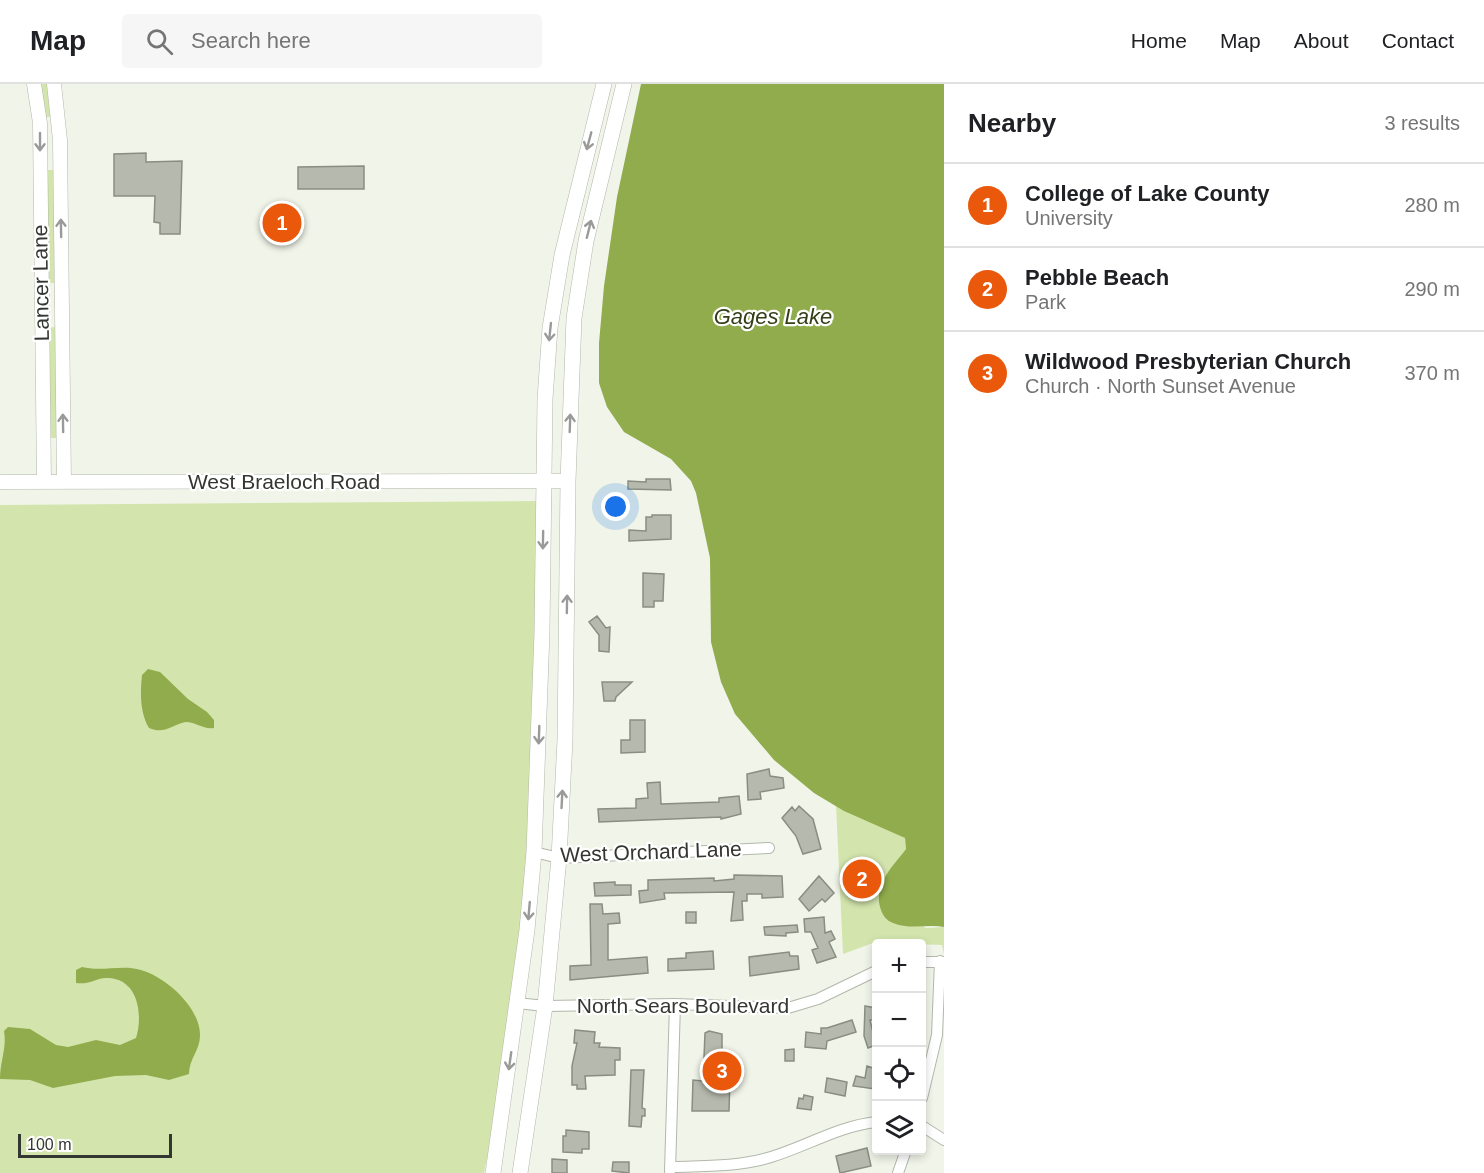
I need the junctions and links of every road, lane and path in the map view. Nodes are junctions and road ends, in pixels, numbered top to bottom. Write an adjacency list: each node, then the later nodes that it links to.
1 (34, 84): 6 (street, Lancer Lane, one-way to 6)
2 (54, 84): 7 (street, Lancer Lane, one-way to 2)
3 (604, 84): 8 (main road, one-way to 8)
4 (624, 84): 9 (main road, one-way to 4)
5 (0, 482): 6 (street, West Braeloch Road)
6 (44, 482): 7 (street, West Braeloch Road)
7 (64, 482): 8 (street, West Braeloch Road)
8 (544, 482): 9 (street, West Braeloch Road); 11 (main road, one-way to 11)
9 (568, 482): 12 (main road, one-way to 9)
10 (769, 848): 12 (street, West Orchard Lane)
11 (534, 852): 12 (street, West Orchard Lane); 16 (main road, one-way to 16)
12 (559, 858): 18 (main road)
13 (926, 962): 14 (street)
14 (942, 962): 19 (street)
15 (872, 973): 17 (street, North Sears Boulevard)
16 (518, 1003): 18 (street, North Sears Boulevard); 25 (main road, one-way to 25)
17 (675, 1004): 18 (street, North Sears Boulevard); 24 (street)
18 (545, 1006): 26 (main road)
19 (926, 1078)
20 (872, 1123): 24 (street)
21 (926, 1129): 22 (street)
22 (944, 1140)
23 (904, 1155): 27 (street)
24 (670, 1170)
25 (493, 1173)
26 (520, 1173)
27 (898, 1173)

